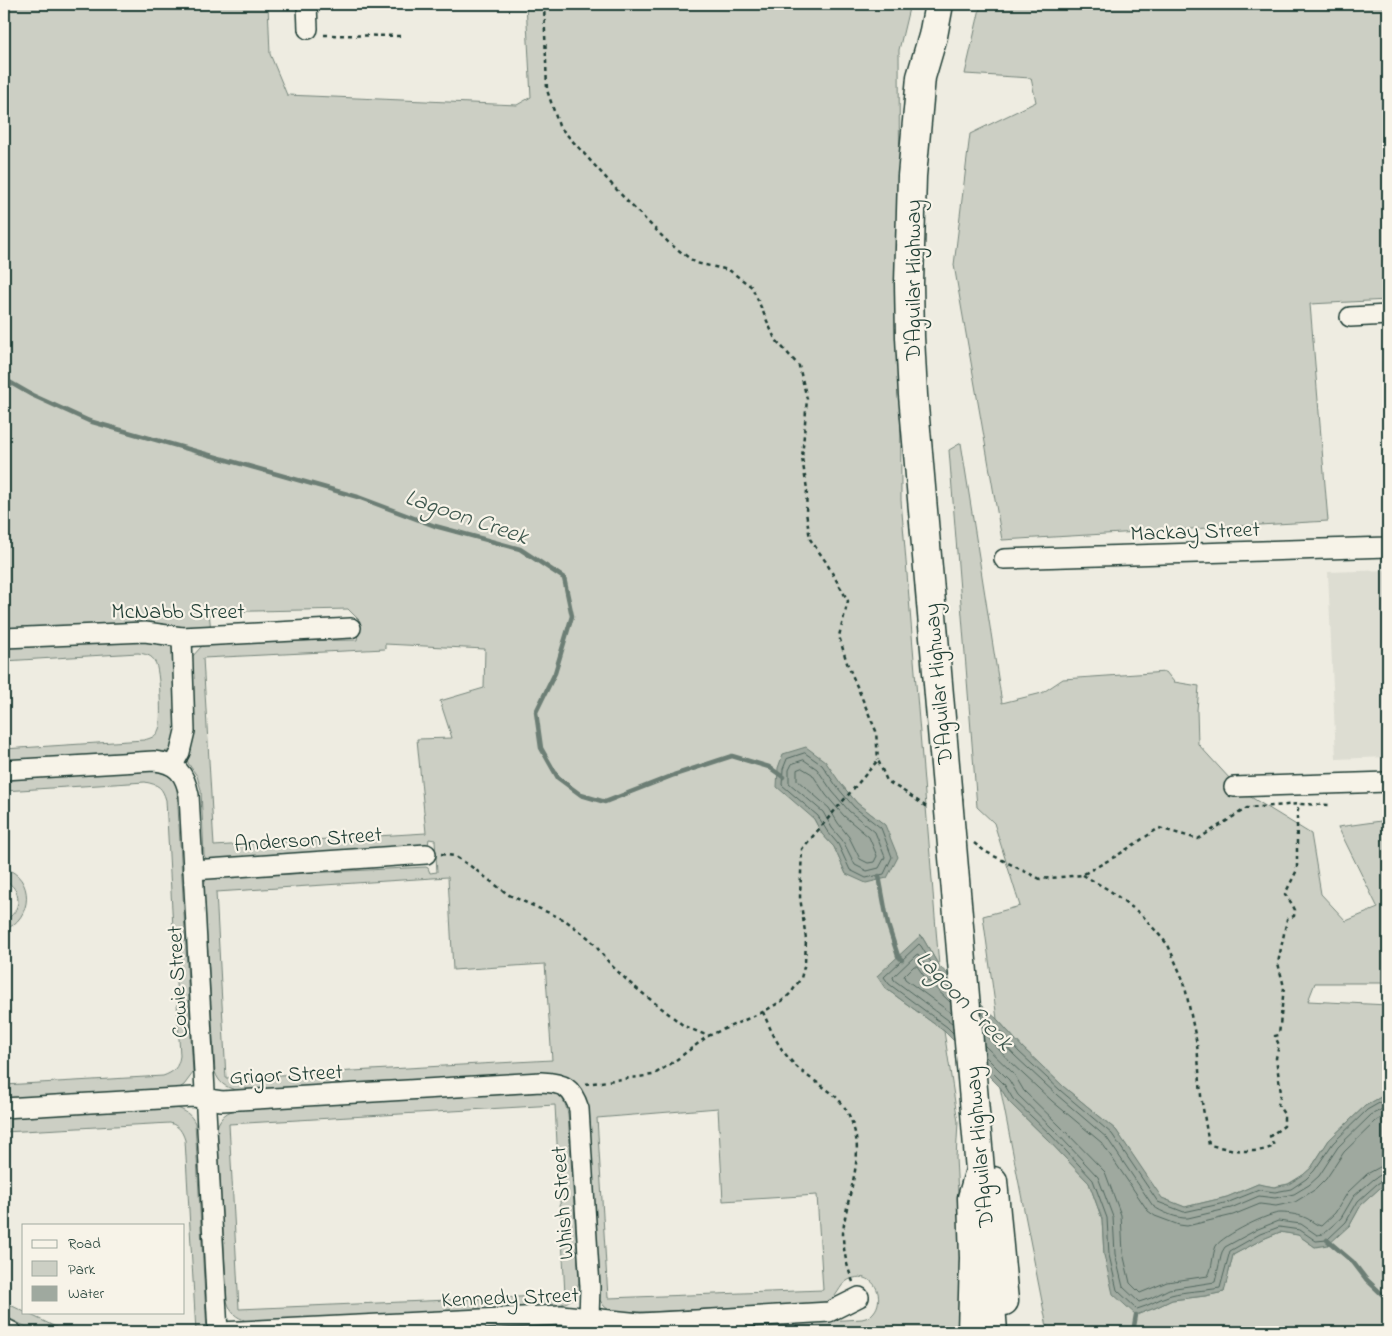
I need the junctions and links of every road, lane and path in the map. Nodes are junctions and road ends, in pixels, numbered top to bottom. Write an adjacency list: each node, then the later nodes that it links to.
1 (307, 4): 4 (street)
2 (544, 4): 13 (path)
3 (939, 4): 20 (highway, D'Aguilar Highway)
4 (308, 30): 5 (path)
5 (402, 36)
6 (1388, 315): 7 (street)
7 (1350, 316)
8 (1388, 547): 9 (street, Mackay Street)
9 (1004, 559)
10 (351, 628): 11 (street, McNabb Street)
11 (182, 637): 12 (street, McNabb Street); 14 (street)
12 (4, 638)
13 (878, 760): 20 (path); 25 (path)
14 (173, 765): 15 (street); 23 (street, Cowie Street)
15 (4, 770)
16 (1388, 782): 17 (street)
17 (1234, 787)
18 (1300, 804): 19 (path); 24 (path); 24 (path)
19 (1331, 805)
20 (948, 808): 30 (highway, D'Aguilar Highway)
21 (971, 841): 24 (path)
22 (426, 854): 23 (street, Anderson Street); 26 (path)
23 (193, 870): 28 (street, Cowie Street)
24 (1082, 875)
25 (763, 1012): 26 (path); 31 (path)
26 (708, 1036): 27 (path)
27 (569, 1089): 28 (street, Grigor Street); 32 (street, Whish Street)
28 (206, 1099): 29 (street, Grigor Street); 36 (street, Cowie Street)
29 (4, 1108)
30 (986, 1175): 34 (highway, D'Aguilar Highway); 37 (highway)
31 (859, 1297): 32 (street, Kennedy Street)
32 (589, 1317): 36 (street, Kennedy Street)
33 (4, 1328): 35 (street)
34 (1003, 1331)
35 (12, 1332)
36 (219, 1332)
37 (972, 1332)

